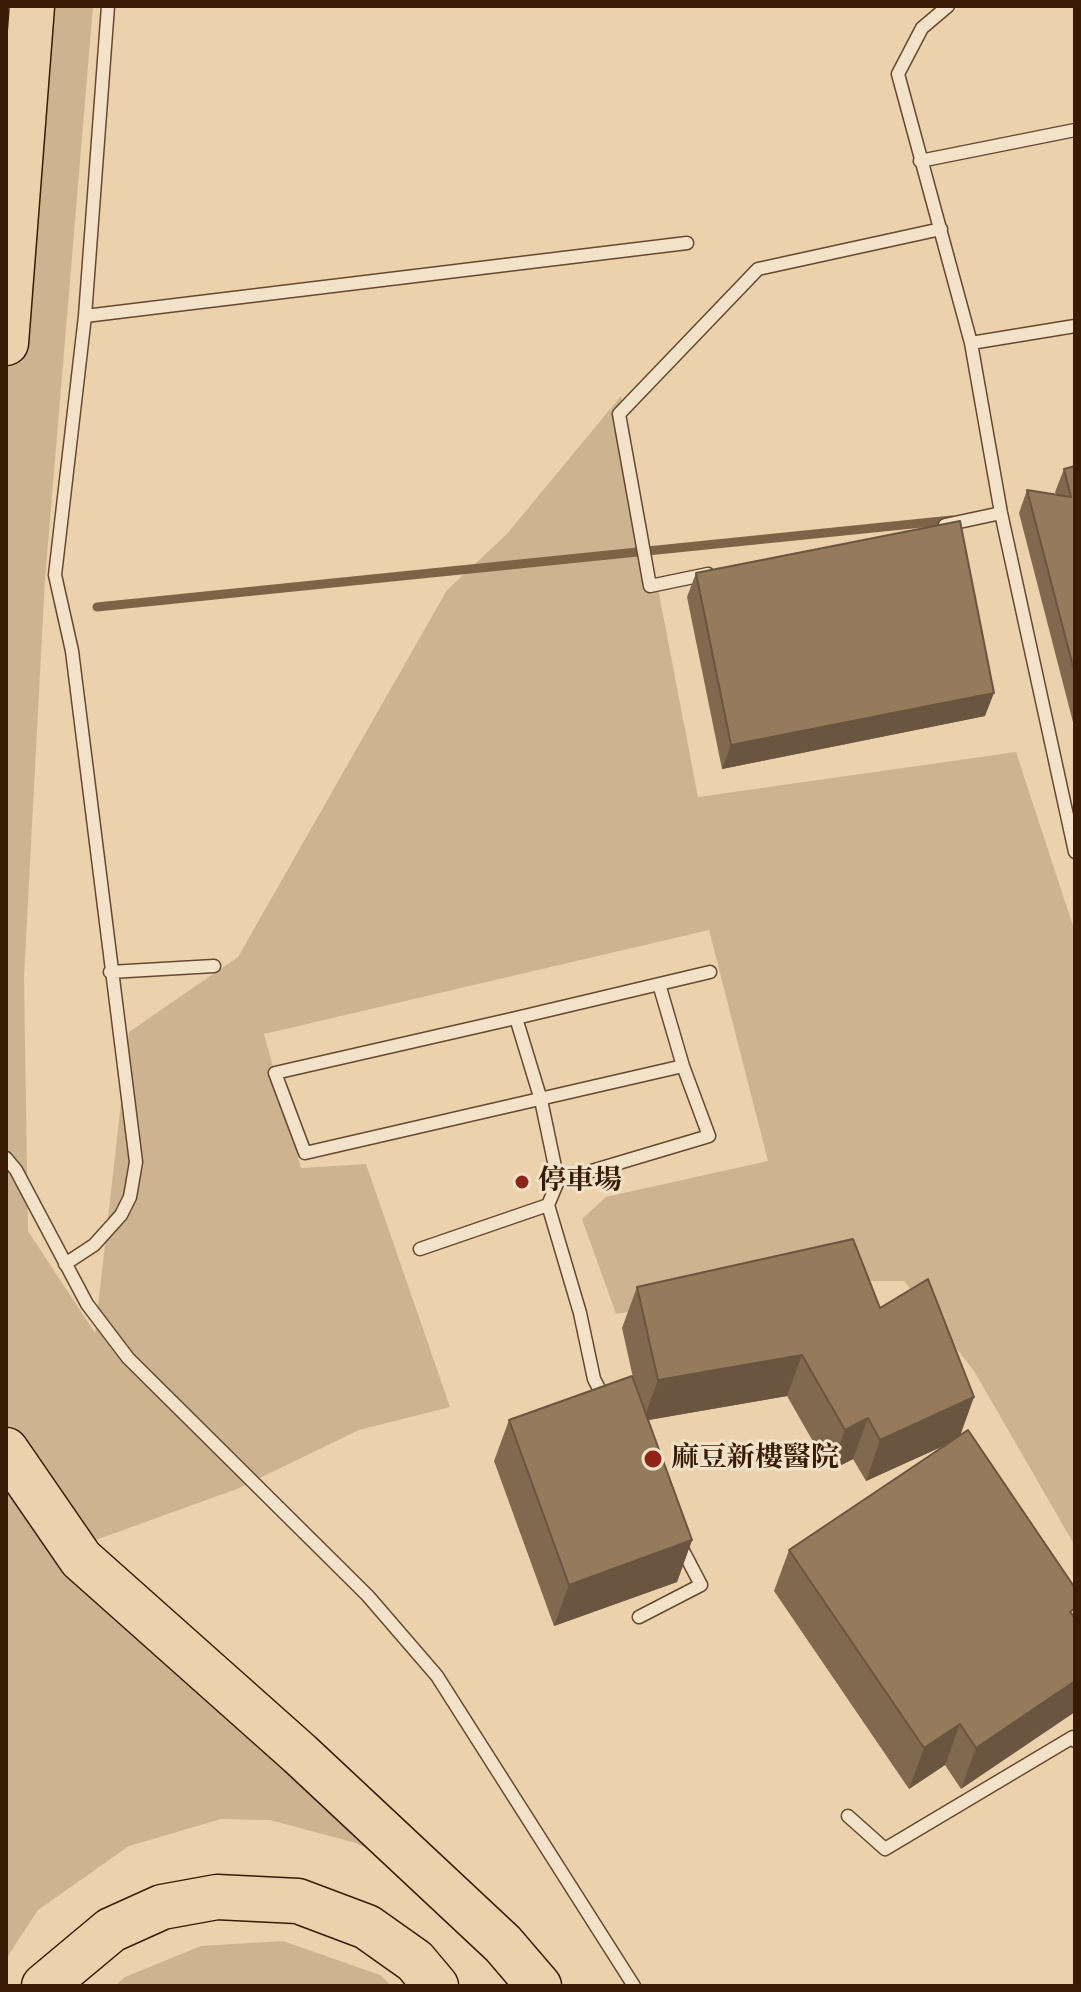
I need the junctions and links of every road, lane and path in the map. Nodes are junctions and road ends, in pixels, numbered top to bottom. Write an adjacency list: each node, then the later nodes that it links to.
1 (32, 6): 10 (highway)
2 (108, 6): 8 (lane)
3 (948, 6): 5 (lane)
4 (1075, 130): 5 (lane)
5 (920, 161): 6 (lane)
6 (941, 229): 11 (lane); 14 (lane)
7 (687, 243): 8 (lane)
8 (85, 316): 17 (lane)
9 (1075, 326): 11 (lane)
10 (6, 343)
11 (971, 343): 12 (lane)
12 (1001, 513): 13 (lane); 15 (lane)
13 (924, 529)
14 (726, 570)
15 (1075, 852)
16 (214, 966): 17 (lane)
17 (110, 972): 27 (lane)
18 (710, 972): 19 (lane)
19 (659, 984): 20 (lane); 21 (lane)
20 (516, 1018): 22 (lane); 22 (lane)
21 (683, 1066): 22 (lane); 24 (lane)
22 (541, 1100): 24 (lane)
23 (6, 1158): 27 (lane)
24 (558, 1181): 25 (lane)
25 (548, 1205): 26 (lane); 28 (lane)
26 (420, 1249)
27 (65, 1264): 37 (lane)
28 (616, 1420)
29 (6, 1450): 36 (highway)
30 (673, 1530): 31 (lane)
31 (639, 1617)
32 (1075, 1741): 33 (lane)
33 (848, 1816)
34 (44, 1986): 35 (highway)
35 (436, 1986)
36 (539, 1986)
37 (634, 1986)

